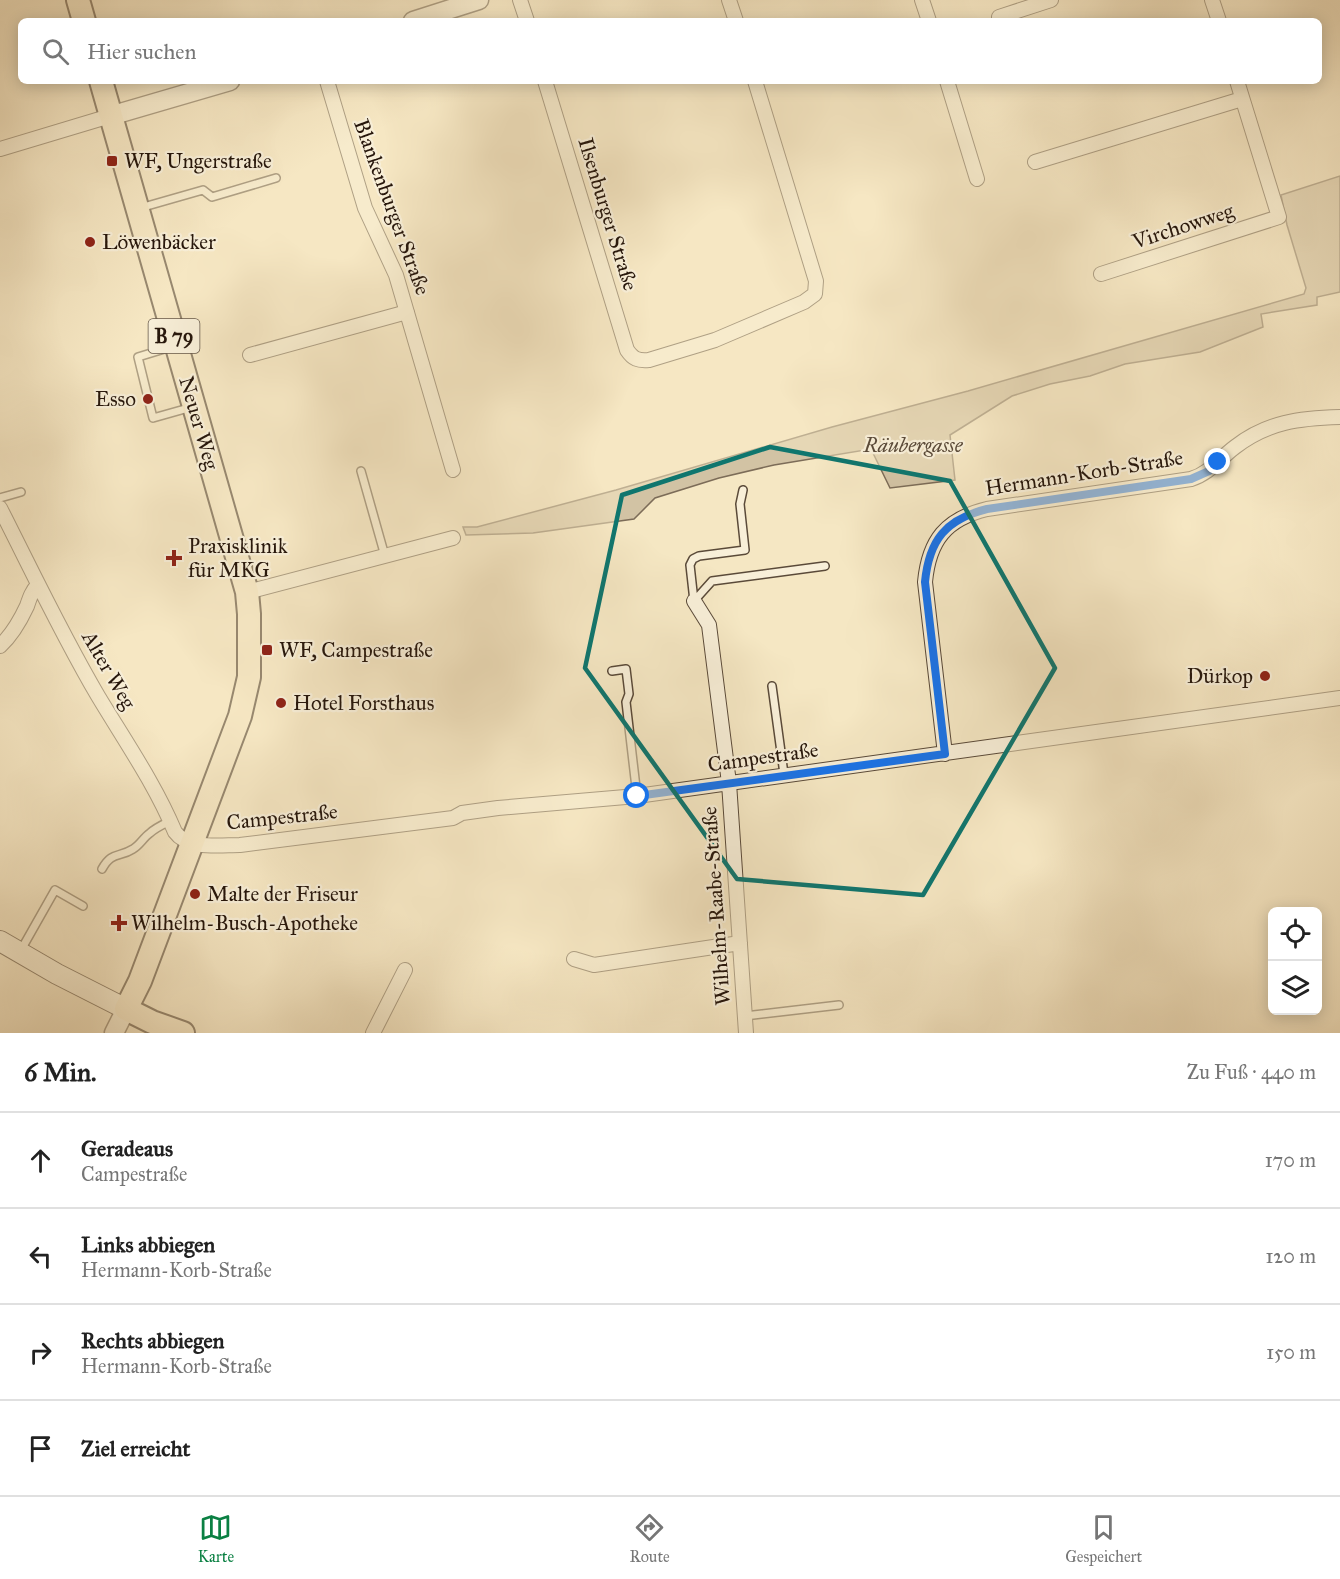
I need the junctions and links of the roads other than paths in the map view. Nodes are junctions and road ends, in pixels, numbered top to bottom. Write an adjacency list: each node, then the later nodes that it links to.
1 (78, 0): 9 (main road)
2 (478, 0): 10 (street)
3 (520, 0): 11 (street)
4 (729, 0): 12 (street)
5 (922, 0): 13 (street)
6 (1051, 0): 8 (street)
7 (1212, 0): 14 (street)
8 (999, 17)
9 (83, 18)
10 (422, 18)
11 (526, 18)
12 (735, 18)
13 (928, 18)
14 (1218, 18)
15 (102, 84): 23 (main road, Neuer Weg / B 79)
16 (220, 84): 23 (street)
17 (328, 84): 30 (street, Blankenburger Straße)
18 (546, 84): 19 (street, Ilsenburger Straße)
19 (756, 84)
20 (948, 84): 27 (street)
21 (1238, 84): 22 (street)
22 (1242, 99): 25 (street); 29 (street, Virchowweg)
23 (110, 116): 24 (street); 28 (main road, Neuer Weg / B 79)
24 (0, 149)
25 (1035, 162)
26 (276, 178): 28 (lane)
27 (977, 179)
28 (138, 208): 31 (main road, Neuer Weg / B 79)
29 (1101, 274)
30 (407, 312): 32 (street, Blankenburger Straße); 35 (street, Blankenburger Straße)
31 (177, 345): 33 (main road, Neuer Weg / B 79); 33 (lane)
32 (250, 355)
33 (194, 406): 45 (main road, Neuer Weg / B 79)
34 (1340, 417): 51 (street, Hermann-Korb-Straße)
35 (453, 470)
36 (361, 471): 42 (lane)
37 (743, 490): 46 (lane)
38 (21, 492): 39 (lane)
39 (0, 498)
40 (0, 508): 44 (street, Alter Weg)
41 (453, 538): 42 (street)
42 (385, 556): 45 (street)
43 (825, 566): 46 (lane)
44 (38, 585): 47 (street); 55 (street, Alter Weg)
45 (247, 592): 56 (main road, Neuer Weg / B 79)
46 (694, 601): 53 (street, Wilhelm-Raabe-Straße)
47 (0, 646)
48 (612, 671): 54 (lane)
49 (772, 686): 52 (lane)
50 (1340, 698): 51 (street, Campestraße)
51 (945, 754): 52 (street, Campestraße)
52 (784, 774): 53 (street, Campestraße)
53 (729, 783): 54 (street, Campestraße); 60 (street, Wilhelm-Raabe-Straße)
54 (637, 796): 56 (street, Campestraße)
55 (170, 821): 56 (street, Alter Weg); 57 (lane)
56 (191, 843): 65 (main road, Neuer Weg / B 79)
57 (102, 869)
58 (83, 906): 61 (lane)
59 (0, 940): 61 (main road)
60 (740, 943): 62 (street); 66 (street, Wilhelm-Raabe-Straße)
61 (20, 952): 65 (main road)
62 (574, 959)
63 (405, 970): 69 (street)
64 (839, 1005): 66 (lane)
65 (126, 1009): 67 (street); 68 (main road)
66 (745, 1016): 70 (street, Wilhelm-Raabe-Straße)
67 (114, 1033)
68 (183, 1033)
69 (374, 1033)
70 (746, 1033)

